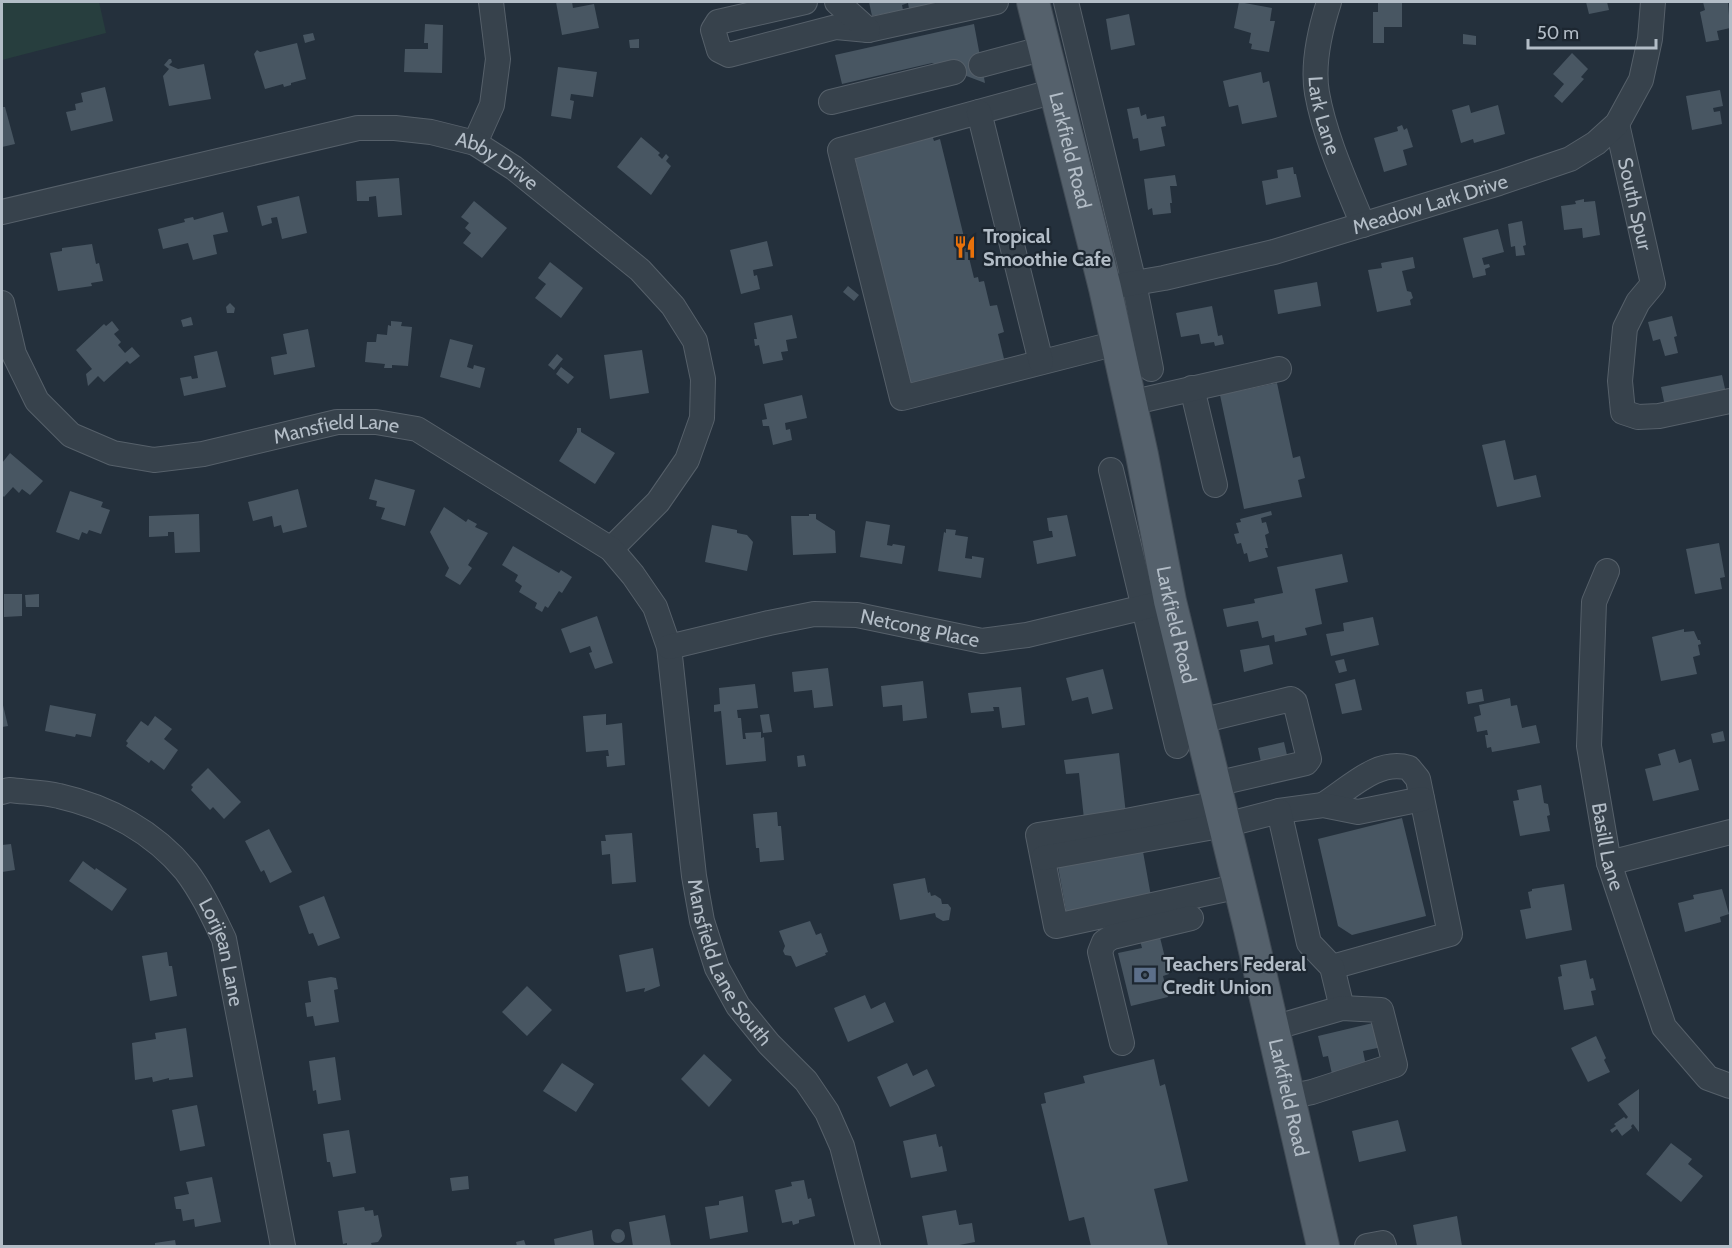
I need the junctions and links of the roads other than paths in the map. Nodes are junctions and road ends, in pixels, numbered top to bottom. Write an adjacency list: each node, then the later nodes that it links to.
1 (491, 2): 17 (street)
2 (805, 2): 9 (street)
3 (837, 2): 9 (street)
4 (996, 2): 9 (street)
5 (1033, 2): 10 (main road, Larkfield Road)
6 (1066, 2): 20 (street)
7 (1329, 2): 19 (street, Lark Lane)
8 (1653, 2): 16 (street, Meadow Lark Drive)
9 (868, 30)
10 (1045, 48): 11 (street); 13 (main road, Larkfield Road)
11 (981, 65)
12 (954, 72): 14 (street)
13 (1055, 91): 15 (street); 20 (main road, Larkfield Road)
14 (831, 102)
15 (979, 112): 23 (street); 23 (street)
16 (1617, 124): 19 (street, Meadow Lark Drive); 27 (street, South Spur)
17 (475, 143): 18 (street, Abby Drive); 31 (street, Abby Drive)
18 (2, 212)
19 (1363, 225): 20 (street, Meadow Lark Drive)
20 (1119, 286): 22 (main road, Larkfield Road); 24 (street)
21 (2, 303): 31 (street, Mansfield Lane)
22 (1117, 343): 23 (street); 28 (main road, Larkfield Road)
23 (1041, 362)
24 (1151, 369)
25 (1279, 369): 26 (street)
26 (1192, 387): 28 (street); 30 (street)
27 (1731, 401)
28 (1130, 403): 33 (main road, Larkfield Road)
29 (1111, 470): 33 (street)
30 (1215, 485)
31 (611, 549): 34 (street, Mansfield Lane)
32 (1607, 571): 43 (street, Basill Lane)
33 (1157, 604): 34 (street, Netcong Place); 35 (main road, Larkfield Road); 36 (street)
34 (669, 647): 53 (street, Mansfield Lane South)
35 (1200, 722): 39 (main road, Larkfield Road); 39 (street)
36 (1177, 746)
37 (2, 792): 52 (street, Lorijean Lane)
38 (1422, 799): 40 (street); 40 (street); 46 (street)
39 (1220, 804): 41 (street); 44 (main road, Larkfield Road); 44 (street)
40 (1323, 805): 41 (street)
41 (1279, 811): 46 (street)
42 (1731, 832): 43 (street)
43 (1609, 863): 50 (street, Basill Lane)
44 (1240, 886): 48 (main road, Larkfield Road)
45 (1191, 918): 49 (street)
46 (1332, 967): 47 (street)
47 (1342, 1008): 48 (street); 51 (street)
48 (1273, 1028): 51 (main road, Larkfield Road)
49 (1122, 1043)
50 (1731, 1086)
51 (1288, 1097): 54 (main road, Larkfield Road)
52 (283, 1246)
53 (868, 1246)
54 (1323, 1246)
55 (1366, 1246): 56 (street)
56 (1384, 1246)

